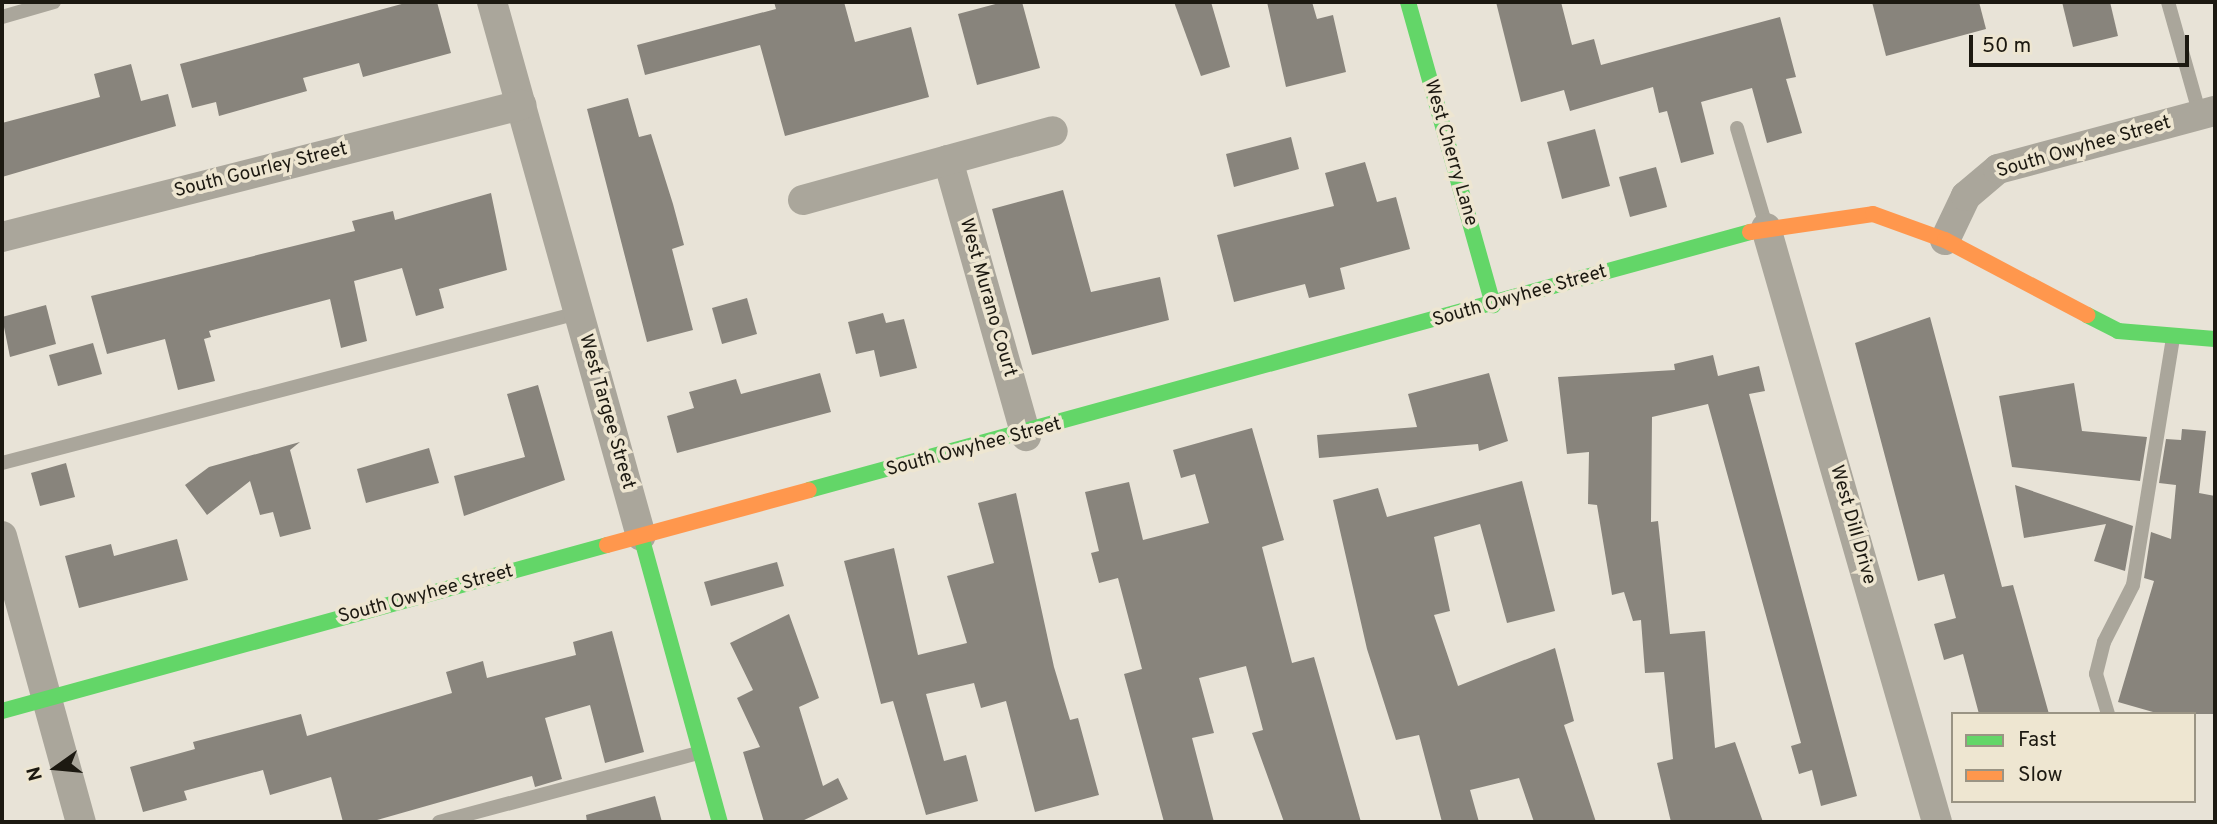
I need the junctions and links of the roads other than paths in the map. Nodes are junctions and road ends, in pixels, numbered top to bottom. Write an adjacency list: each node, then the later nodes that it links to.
1 (54, 2): 5 (lane)
2 (492, 2): 6 (street, West Targee Street)
3 (1408, 2): 15 (street, West Cherry Lane)
4 (2168, 2): 7 (lane)
5 (2, 17)
6 (521, 105): 13 (street, South Gourley Street); 16 (street, West Targee Street)
7 (2208, 113): 14 (street, South Owyhee Street)
8 (1737, 128): 12 (lane)
9 (1053, 131): 10 (street)
10 (948, 160): 11 (street); 19 (street, West Murano Court)
11 (803, 200)
12 (1766, 228): 14 (street, South Owyhee Street); 15 (street, South Owyhee Street); 30 (street, West Dill Drive)
13 (2, 237)
14 (1945, 240): 17 (street, South Owyhee Street)
15 (1493, 305): 19 (street, South Owyhee Street)
16 (578, 313): 20 (lane); 22 (street, West Targee Street)
17 (2173, 338): 18 (street, South Owyhee Street); 25 (lane)
18 (2215, 339)
19 (1026, 436): 22 (street, South Owyhee Street)
20 (2, 463)
21 (2, 536): 23 (street)
22 (641, 536): 23 (street, South Owyhee Street); 26 (street, West Targee Street)
23 (46, 699): 24 (street, South Owyhee Street); 27 (street)
24 (2, 711)
25 (2107, 712)
26 (701, 753): 28 (lane); 29 (street, West Targee Street)
27 (81, 822)
28 (439, 822)
29 (720, 822)
30 (1937, 822)

